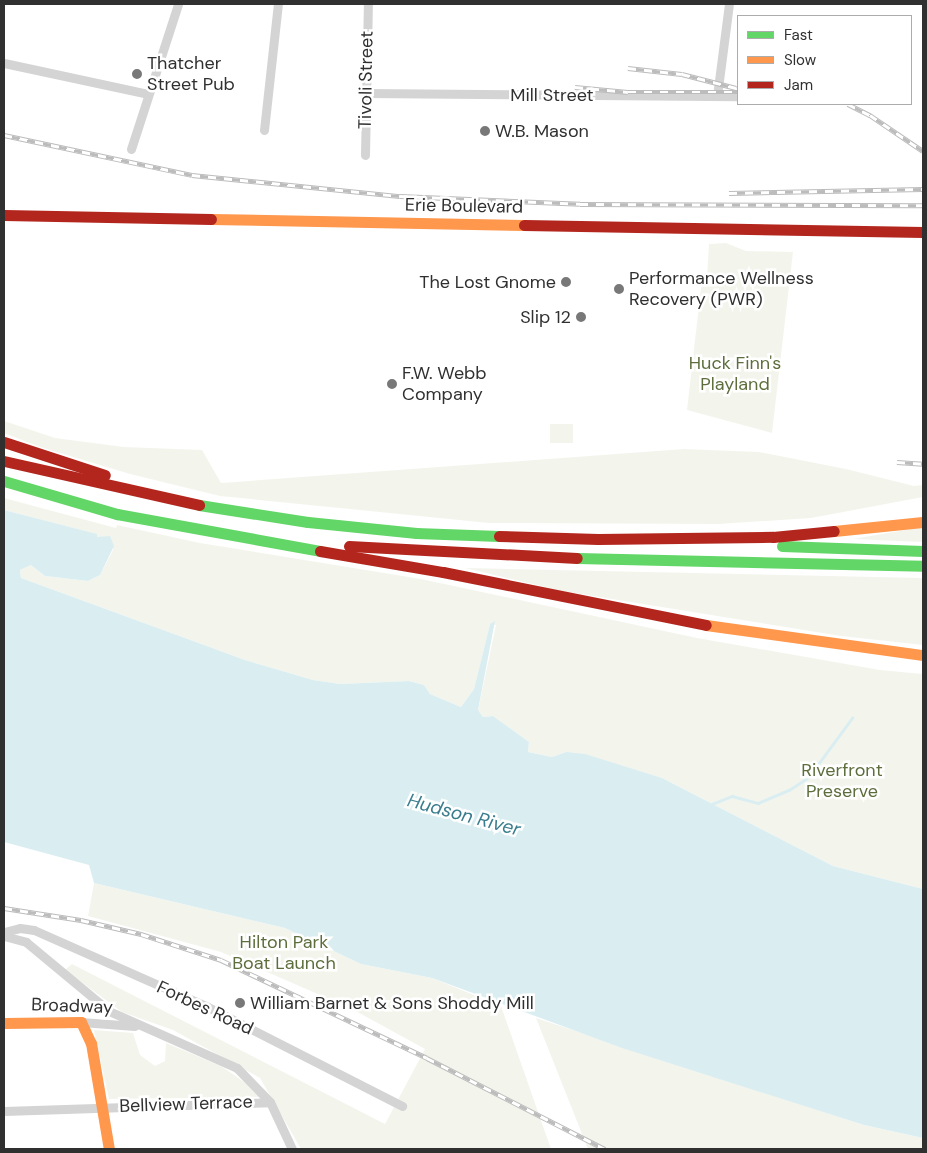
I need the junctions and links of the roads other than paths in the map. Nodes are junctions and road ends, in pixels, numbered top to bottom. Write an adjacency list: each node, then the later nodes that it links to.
1 (178, 4): 7 (street)
2 (278, 4): 10 (street)
3 (368, 4): 6 (street, Tivoli Street)
4 (729, 4): 8 (street)
5 (4, 63): 7 (street)
6 (366, 93): 8 (street, Mill Street); 12 (street, Tivoli Street)
7 (148, 94): 11 (street)
8 (717, 96): 9 (street, Mill Street)
9 (737, 96)
10 (264, 130)
11 (131, 149)
12 (365, 155)
13 (4, 215): 14 (main road, Erie Boulevard)
14 (923, 232)
15 (4, 442): 18 (main road)
16 (4, 461): 18 (main road)
17 (4, 481): 19 (main road)
18 (170, 500): 23 (main road)
19 (80, 502): 25 (main road); 26 (main road)
20 (923, 516): 22 (main road)
21 (923, 522): 22 (main road)
22 (894, 525): 23 (main road)
23 (598, 539): 24 (main road)
24 (923, 550)
25 (923, 566)
26 (887, 650): 27 (main road); 28 (main road)
27 (923, 655)
28 (923, 659)
29 (4, 932): 35 (street, Forbes Road)
30 (4, 936): 33 (street)
31 (81, 1022): 32 (main road, Broadway); 33 (street, Broadway); 36 (main road)
32 (4, 1023)
33 (139, 1026): 34 (street)
34 (270, 1102): 36 (street, Bellview Terrace); 39 (street)
35 (402, 1106)
36 (102, 1108): 37 (street, Bellview Terrace); 38 (main road)
37 (4, 1111)
38 (109, 1149)
39 (292, 1149)

